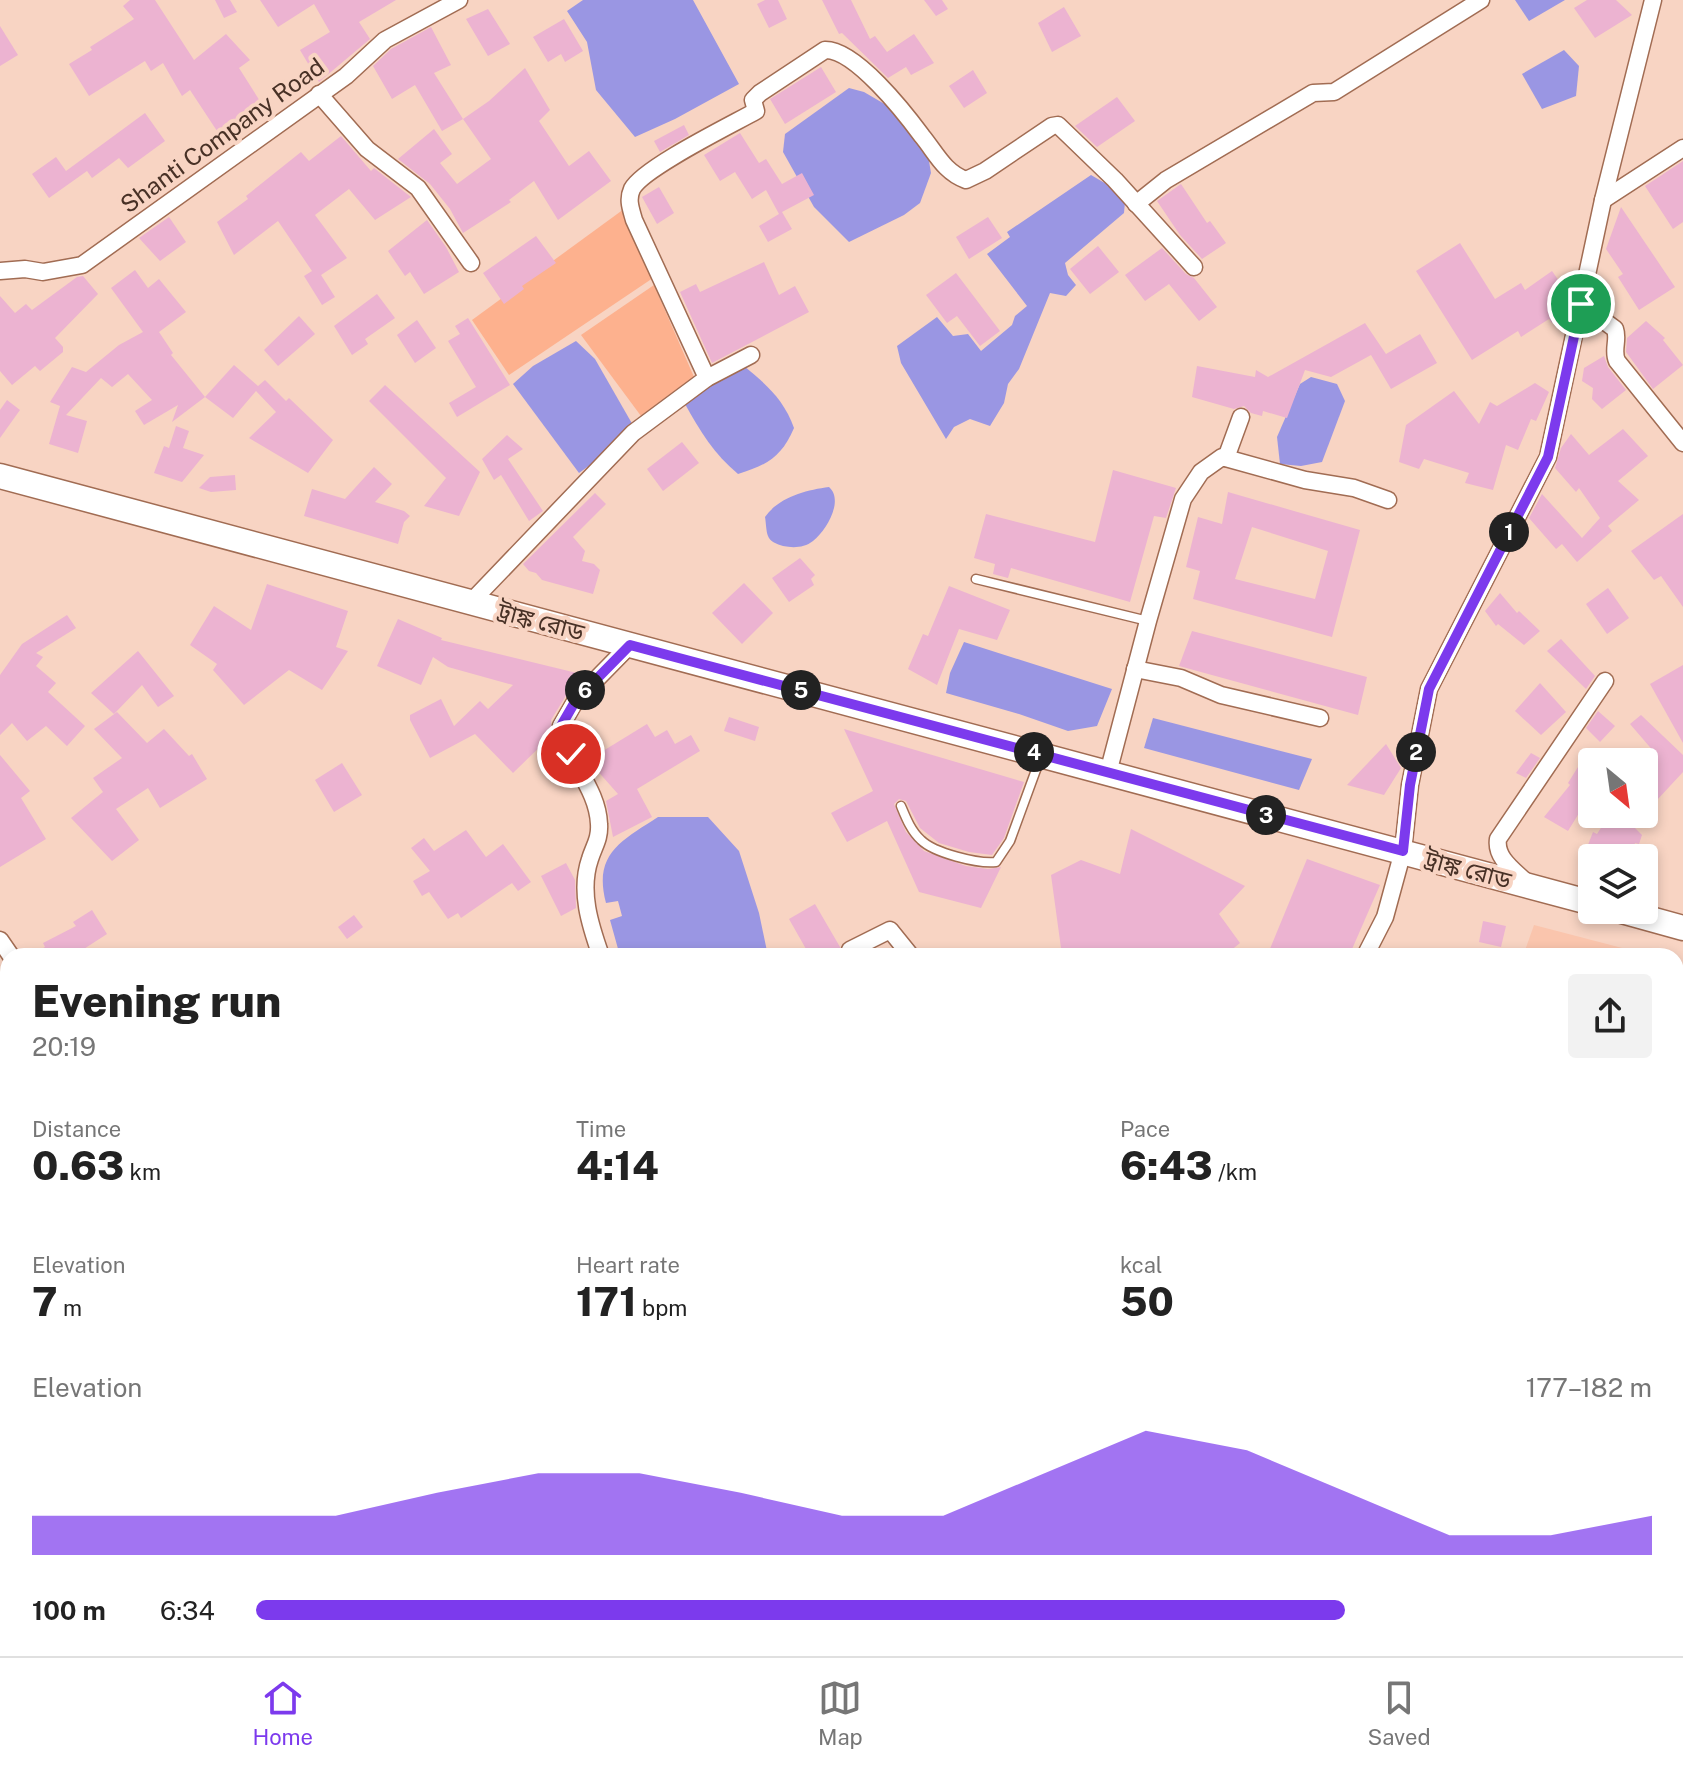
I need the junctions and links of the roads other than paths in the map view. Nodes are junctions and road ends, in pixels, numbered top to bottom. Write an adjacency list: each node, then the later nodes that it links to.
1 (459, 0): 4 (street, Shanti Company Road)
2 (1481, 0): 7 (street)
3 (1653, 0): 6 (street)
4 (319, 94): 8 (street); 10 (street, Shanti Company Road)
5 (1683, 148): 6 (street)
6 (1603, 200): 11 (street)
7 (1136, 204): 9 (street); 13 (street)
8 (471, 263)
9 (1194, 267)
10 (0, 271)
11 (1581, 304): 15 (street); 29 (street)
12 (751, 355): 13 (street)
13 (707, 378): 20 (street)
14 (1241, 417): 16 (street)
15 (1683, 443)
16 (1226, 458): 18 (street); 21 (street)
17 (0, 476): 20 (main road, ট্রাঙ্ক রোড)
18 (1388, 500)
19 (976, 579): 21 (lane)
20 (471, 602): 22 (main road, ট্রাঙ্ক রোড)
21 (1148, 621): 23 (street)
22 (630, 645): 26 (main road, ট্রাঙ্ক রোড); 34 (street)
23 (1135, 669): 25 (street); 27 (street)
24 (1605, 681): 30 (street)
25 (1320, 718)
26 (1042, 754): 27 (main road, ট্রাঙ্ক রোড); 28 (lane)
27 (1108, 773): 29 (main road, ট্রাঙ্ক রোড)
28 (901, 806)
29 (1403, 851): 30 (main road, ট্রাঙ্ক রোড); 37 (street)
30 (1528, 885): 31 (main road, ট্রাঙ্ক রোড)
31 (1578, 899)
32 (1658, 921): 33 (main road)
33 (1683, 928)
34 (598, 948)
35 (854, 948): 36 (street)
36 (905, 948)
37 (1369, 948)

